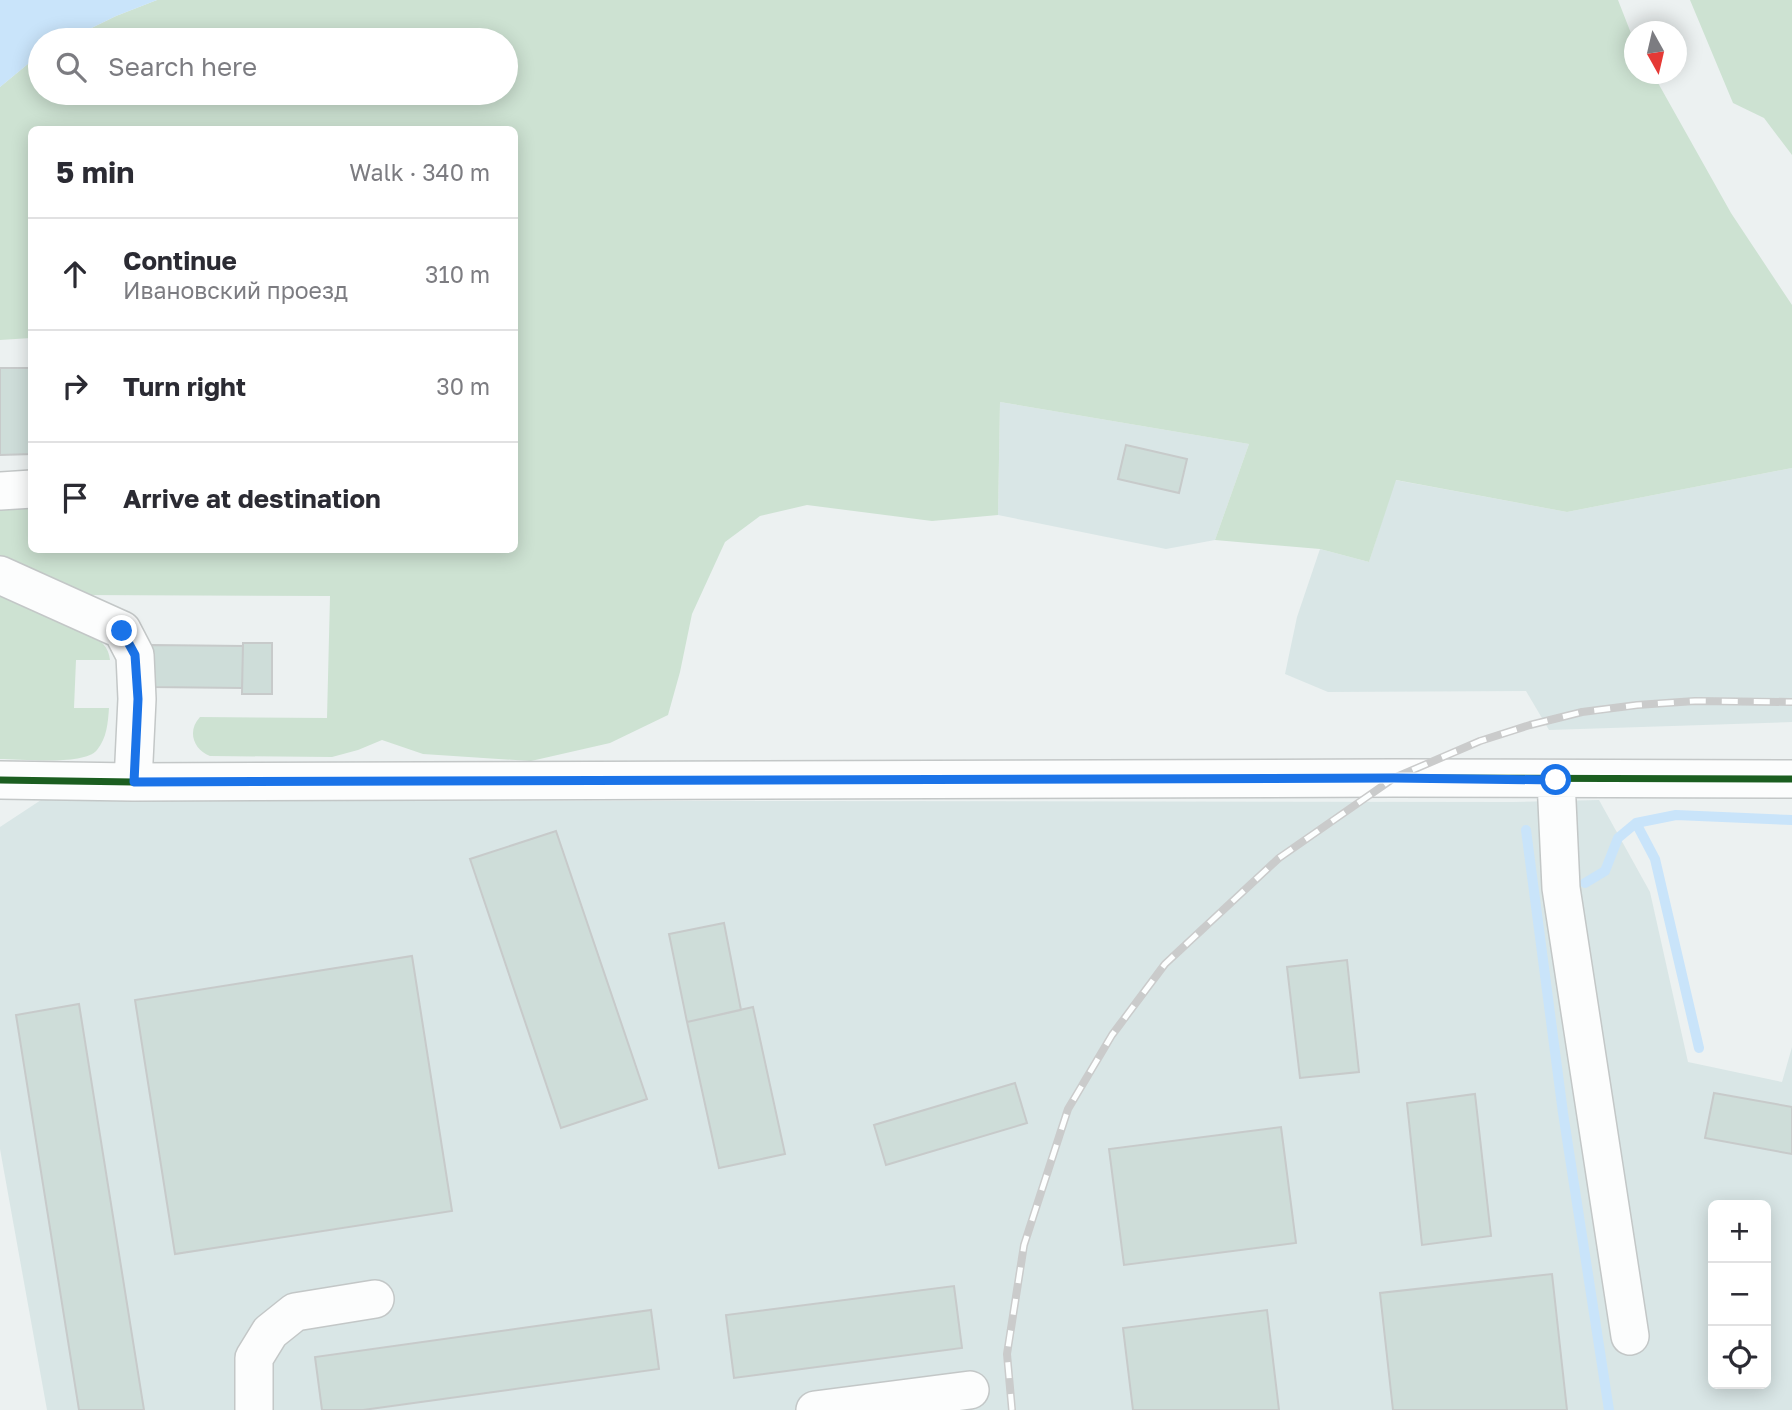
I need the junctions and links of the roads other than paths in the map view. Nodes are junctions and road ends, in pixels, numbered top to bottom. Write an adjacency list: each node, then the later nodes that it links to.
1 (28, 489): 2 (street)
2 (0, 491)
3 (0, 575): 7 (street)
4 (1792, 779): 6 (street)
5 (0, 780): 7 (street)
6 (1556, 780): 7 (street); 9 (street)
7 (134, 782)
8 (375, 1299): 11 (street)
9 (1630, 1336)
10 (970, 1390): 12 (street)
11 (254, 1410)
12 (815, 1410)

